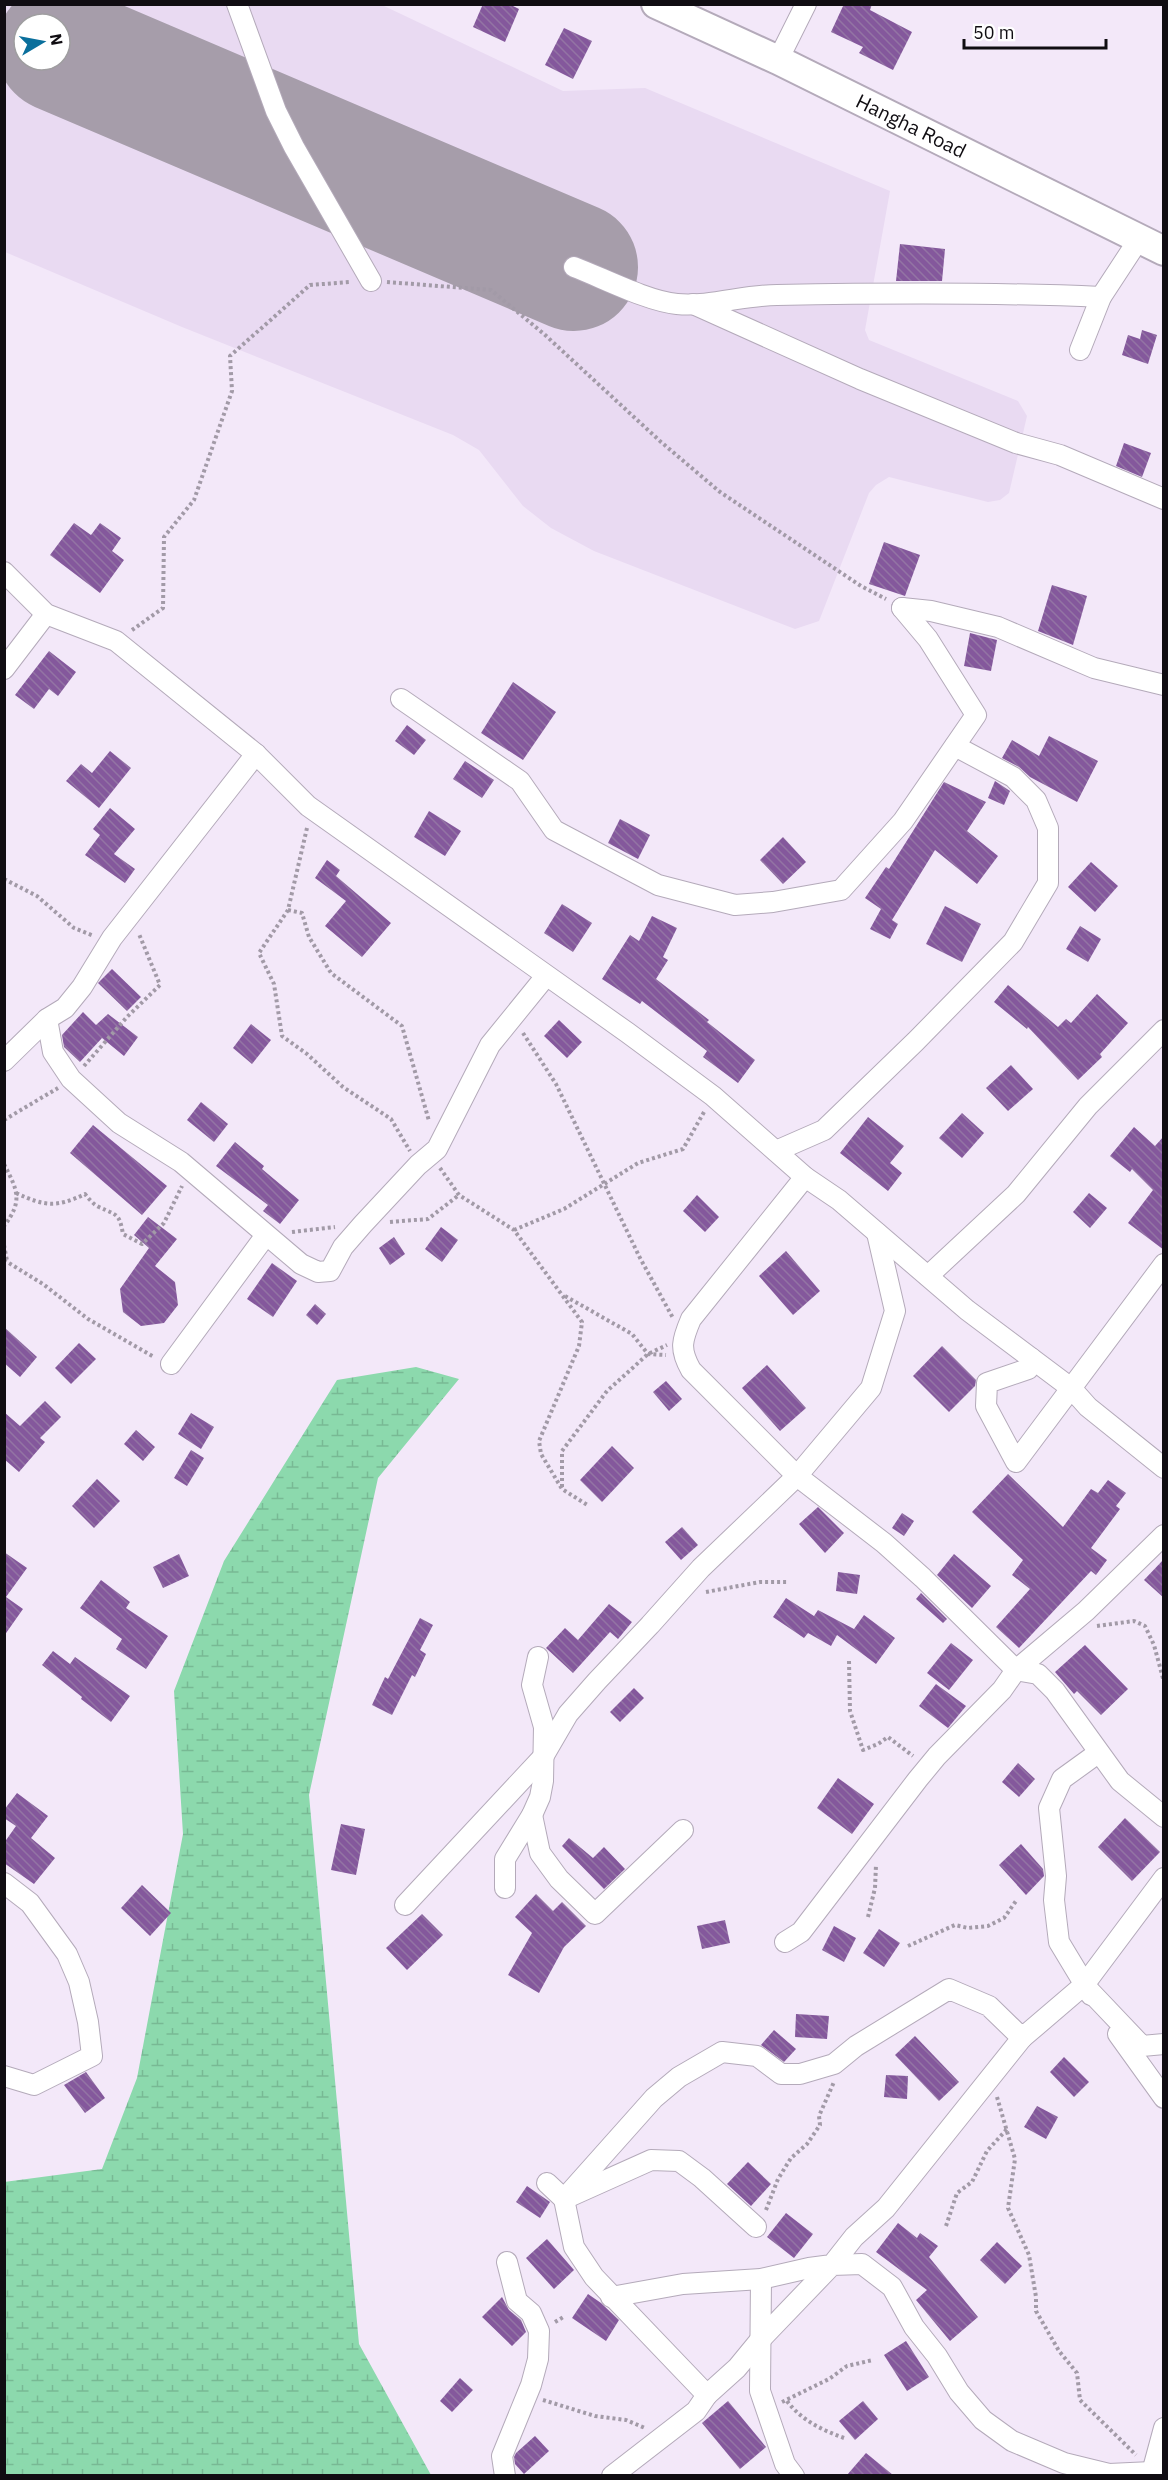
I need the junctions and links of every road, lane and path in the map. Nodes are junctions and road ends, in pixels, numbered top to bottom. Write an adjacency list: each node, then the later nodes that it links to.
1 (237, 4): 7 (street)
2 (656, 4): 4 (highway, Hangha Road)
3 (806, 4): 4 (street)
4 (778, 60): 5 (highway, Hangha Road)
5 (1151, 245): 8 (street)
6 (574, 267): 9 (street)
7 (371, 281): 13 (path); 15 (path)
8 (1101, 297): 9 (street); 10 (street)
9 (693, 304): 11 (street)
10 (1080, 350)
11 (1164, 499)
12 (4, 572): 14 (street)
13 (902, 608): 17 (street); 19 (street)
14 (46, 614): 15 (street); 16 (street)
15 (116, 641): 20 (street)
16 (4, 669)
17 (1164, 685)
18 (401, 699): 19 (street)
19 (955, 746): 35 (street)
20 (256, 754): 21 (street); 24 (street)
21 (308, 806): 23 (path); 26 (street)
22 (4, 879): 25 (path)
23 (288, 910): 34 (path); 37 (path)
24 (129, 917): 25 (street); 31 (path)
25 (112, 938): 28 (street)
26 (546, 976): 27 (street); 32 (street)
27 (513, 1017): 34 (street); 39 (path)
28 (47, 1019): 30 (street); 31 (street)
29 (1164, 1030): 47 (street)
30 (4, 1061)
31 (71, 1079): 33 (path); 43 (street)
32 (712, 1096): 35 (street); 39 (path)
33 (4, 1120)
34 (437, 1149): 37 (street); 41 (path)
35 (776, 1151): 38 (street)
36 (4, 1164): 40 (path)
37 (418, 1165): 43 (street)
38 (805, 1177): 42 (street); 49 (street)
39 (605, 1183): 41 (path); 49 (path)
40 (4, 1226)
41 (514, 1230): 48 (path)
42 (877, 1233): 47 (street); 55 (street)
43 (266, 1235): 52 (street)
44 (4, 1245): 45 (path)
45 (6, 1261): 52 (path)
46 (1164, 1264): 53 (street)
47 (928, 1276): 51 (street)
48 (564, 1296): 50 (path); 56 (path)
49 (683, 1346): 50 (path); 50 (path); 55 (street)
50 (648, 1354): 56 (path)
51 (1031, 1358): 53 (street); 53 (street)
52 (171, 1364)
53 (1071, 1388): 54 (street)
54 (1164, 1468)
55 (797, 1476): 60 (street); 64 (street)
56 (562, 1489): 57 (path)
57 (589, 1506)
58 (1164, 1535): 61 (street)
59 (787, 1582): 60 (path)
60 (678, 1594): 67 (street)
61 (1064, 1629): 64 (street); 65 (path)
62 (538, 1657): 67 (street)
63 (849, 1661): 68 (path)
64 (1016, 1670): 66 (street); 68 (street)
65 (1164, 1682)
66 (1098, 1753): 70 (street); 81 (street)
67 (543, 1757): 69 (street); 77 (street)
68 (927, 1769): 72 (street)
69 (532, 1815): 71 (street); 75 (street)
70 (1164, 1817)
71 (683, 1830)
72 (876, 1834): 78 (path); 79 (street)
73 (1164, 1878): 81 (street)
74 (4, 1883): 85 (street)
75 (505, 1888)
76 (1016, 1901): 80 (path)
77 (405, 1905)
78 (868, 1917)
79 (785, 1941)
80 (908, 1946)
81 (1084, 1984): 82 (street); 83 (street); 87 (street)
82 (1022, 2038): 84 (street); 86 (street)
83 (1164, 2044)
84 (834, 2064): 90 (street); 92 (path)
85 (4, 2076)
86 (990, 2079): 88 (path); 94 (street)
87 (1164, 2098)
88 (1007, 2128): 91 (path); 106 (path)
89 (547, 2183): 90 (street)
90 (564, 2199): 92 (street); 96 (street)
91 (946, 2226)
92 (756, 2228)
93 (507, 2262): 99 (street)
94 (832, 2265): 95 (street); 97 (street); 106 (street)
95 (761, 2279): 96 (street); 97 (street)
96 (612, 2296): 100 (street)
97 (760, 2340): 100 (street); 102 (street)
98 (873, 2360): 101 (path)
99 (528, 2396): 104 (path); 107 (street)
100 (707, 2396): 104 (street)
101 (787, 2401): 102 (path); 105 (path)
102 (765, 2409): 109 (street)
103 (1164, 2428): 106 (street)
104 (661, 2438): 108 (street)
105 (844, 2438)
106 (1151, 2474)
107 (504, 2475)
108 (612, 2475)
109 (794, 2475)

